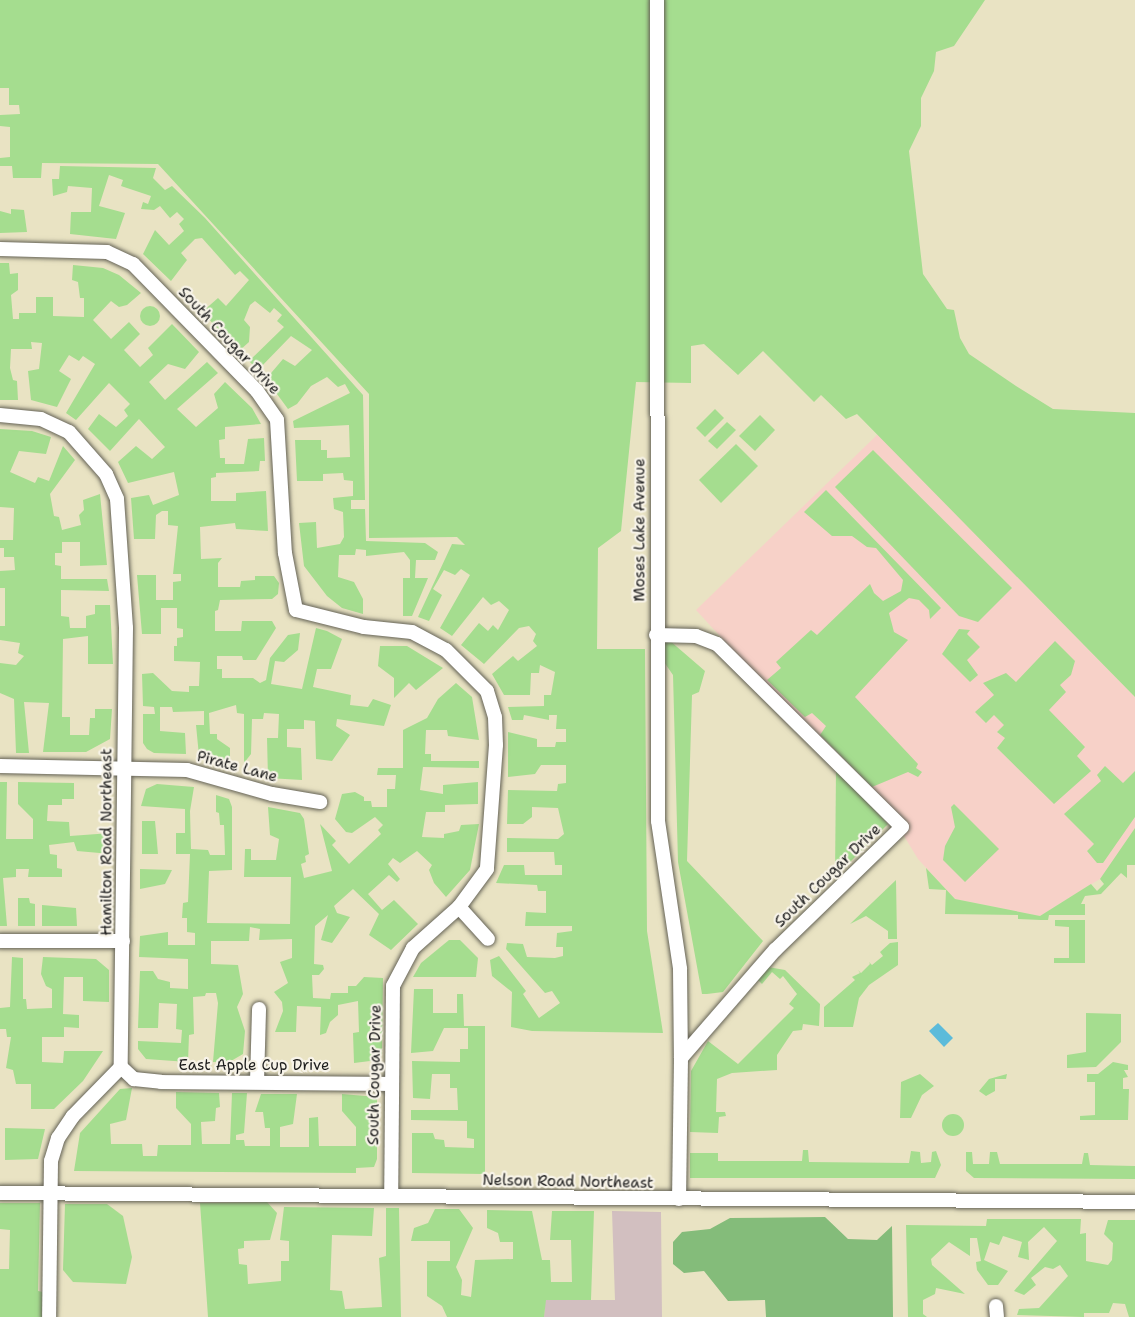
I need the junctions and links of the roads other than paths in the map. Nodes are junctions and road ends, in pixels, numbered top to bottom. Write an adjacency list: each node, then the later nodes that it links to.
1 (657, 0): 4 (street, Moses Lake Avenue)
2 (0, 249): 8 (street, South Cougar Drive)
3 (0, 415): 6 (street, Hamilton Road Northeast)
4 (656, 635): 13 (street, Moses Lake Avenue); 13 (street, South Cougar Drive)
5 (0, 766): 6 (street, Pirate Lane)
6 (123, 768): 7 (street, Pirate Lane); 11 (street, Hamilton Road Northeast)
7 (320, 802)
8 (459, 907): 9 (street); 16 (street, South Cougar Drive)
9 (488, 939)
10 (0, 941): 11 (street)
11 (123, 941): 14 (street, Hamilton Road Northeast)
12 (259, 1009): 15 (street)
13 (681, 1058): 20 (street)
14 (121, 1067): 15 (street, East Apple Cup Drive); 18 (street)
15 (257, 1082): 16 (street, East Apple Cup Drive)
16 (390, 1084): 19 (street, South Cougar Drive)
17 (0, 1192): 18 (street, Nelson Road Northeast)
18 (49, 1193): 19 (street, Nelson Road Northeast); 22 (street)
19 (391, 1197): 20 (street, Nelson Road Northeast)
20 (679, 1199): 21 (street, Nelson Road Northeast)
21 (1135, 1202)
22 (49, 1317)

